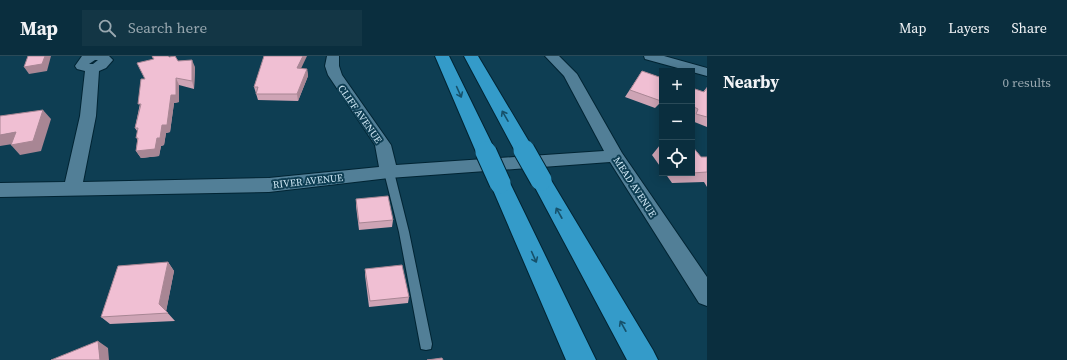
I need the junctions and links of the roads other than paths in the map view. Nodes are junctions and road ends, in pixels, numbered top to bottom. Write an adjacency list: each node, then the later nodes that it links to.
1 (333, 56): 13 (street, CLIFF AVENUE)
2 (442, 56): 18 (highway, one-way to 18, bridge)
3 (471, 56): 19 (highway, one-way to 3, bridge)
4 (551, 56): 11 (street, MEAD AVENUE)
5 (560, 56): 6 (street)
6 (565, 56)
7 (570, 56): 11 (street, MEAD AVENUE)
8 (650, 56): 10 (street)
9 (92, 68): 14 (street)
10 (707, 72)
11 (570, 74): 12 (street, MEAD AVENUE)
12 (615, 156): 13 (street, RIVER AVENUE); 16 (street, MEAD AVENUE)
13 (389, 172): 14 (street, RIVER AVENUE); 17 (lane)
14 (72, 189): 15 (street, RIVER AVENUE)
15 (0, 190)
16 (707, 296)
17 (426, 344)
18 (581, 360)
19 (642, 360)

